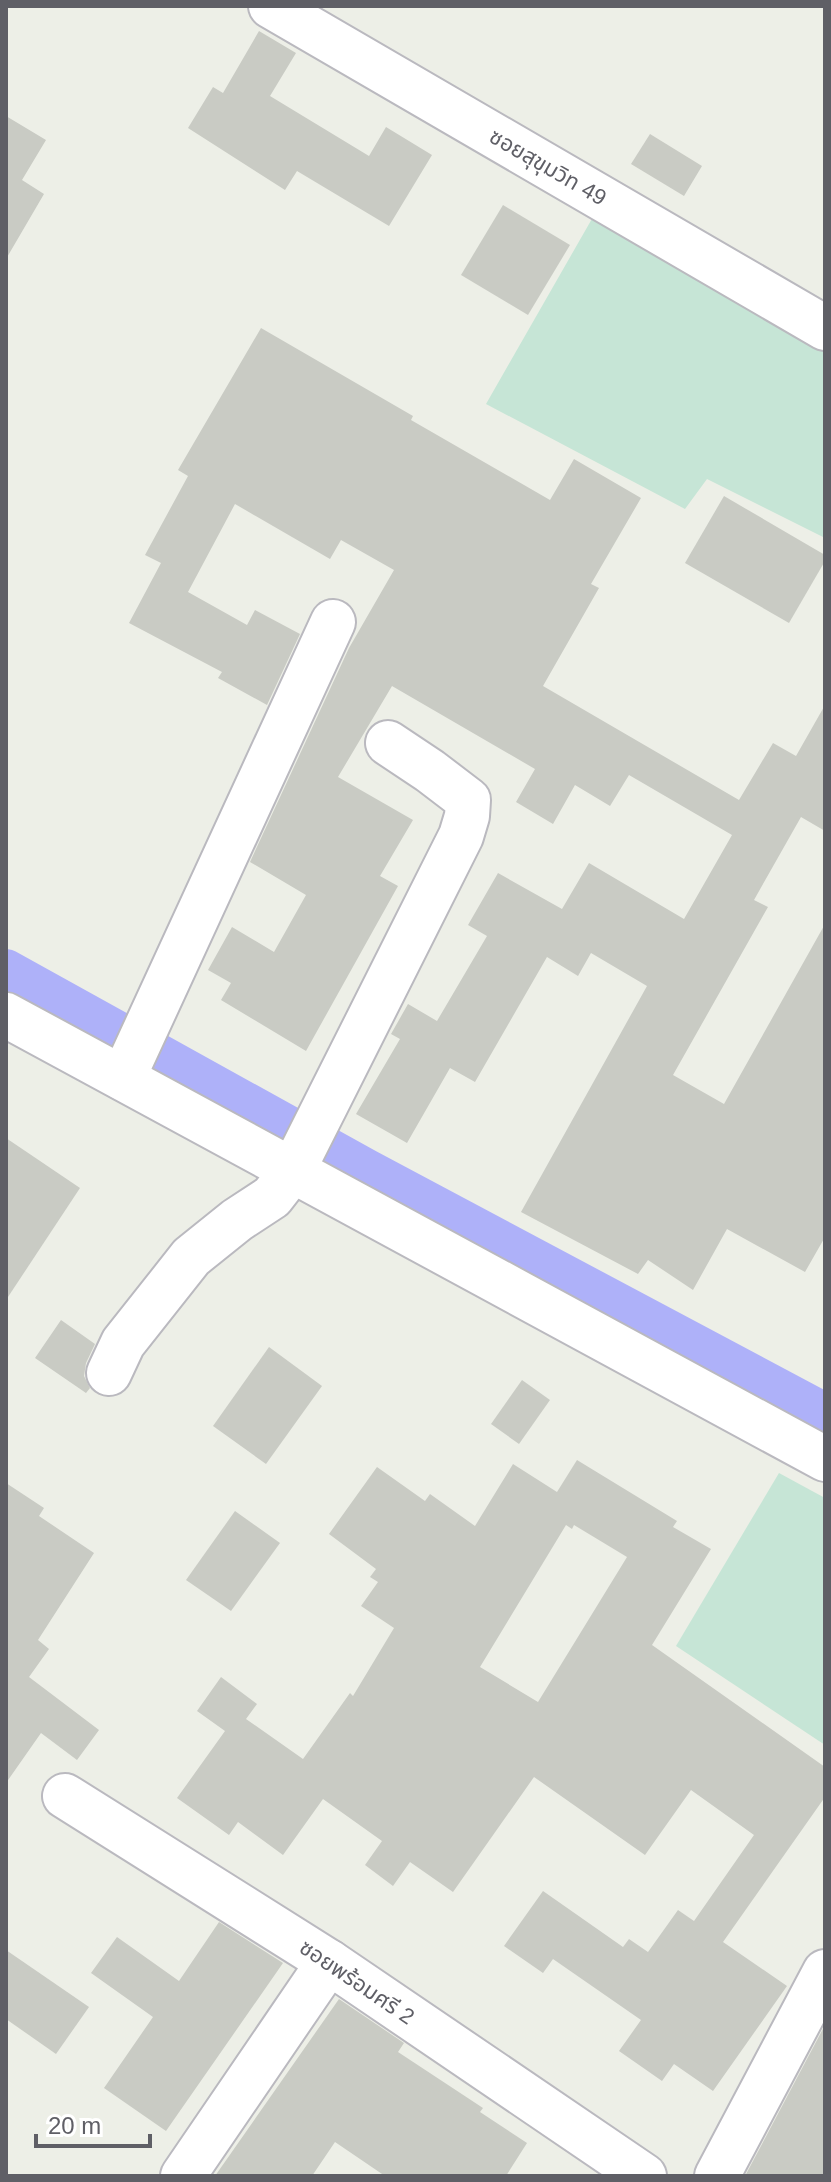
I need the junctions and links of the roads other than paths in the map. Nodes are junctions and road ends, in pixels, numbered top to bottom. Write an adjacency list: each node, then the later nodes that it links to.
1 (279, 8): 2 (street, ซอยสุขุมวิท 49)
2 (825, 328)
3 (333, 622): 6 (street)
4 (388, 743): 7 (street)
5 (6, 1015): 6 (street)
6 (123, 1078): 7 (street)
7 (293, 1170): 8 (street); 9 (street)
8 (109, 1373)
9 (825, 1459)
10 (65, 1796): 11 (street, ซอยพร้อมศรี 2)
11 (329, 1962): 13 (street); 14 (street, ซอยพร้อมศรี 2)
12 (825, 1972): 15 (street)
13 (183, 2176)
14 (644, 2176)
15 (717, 2176)

